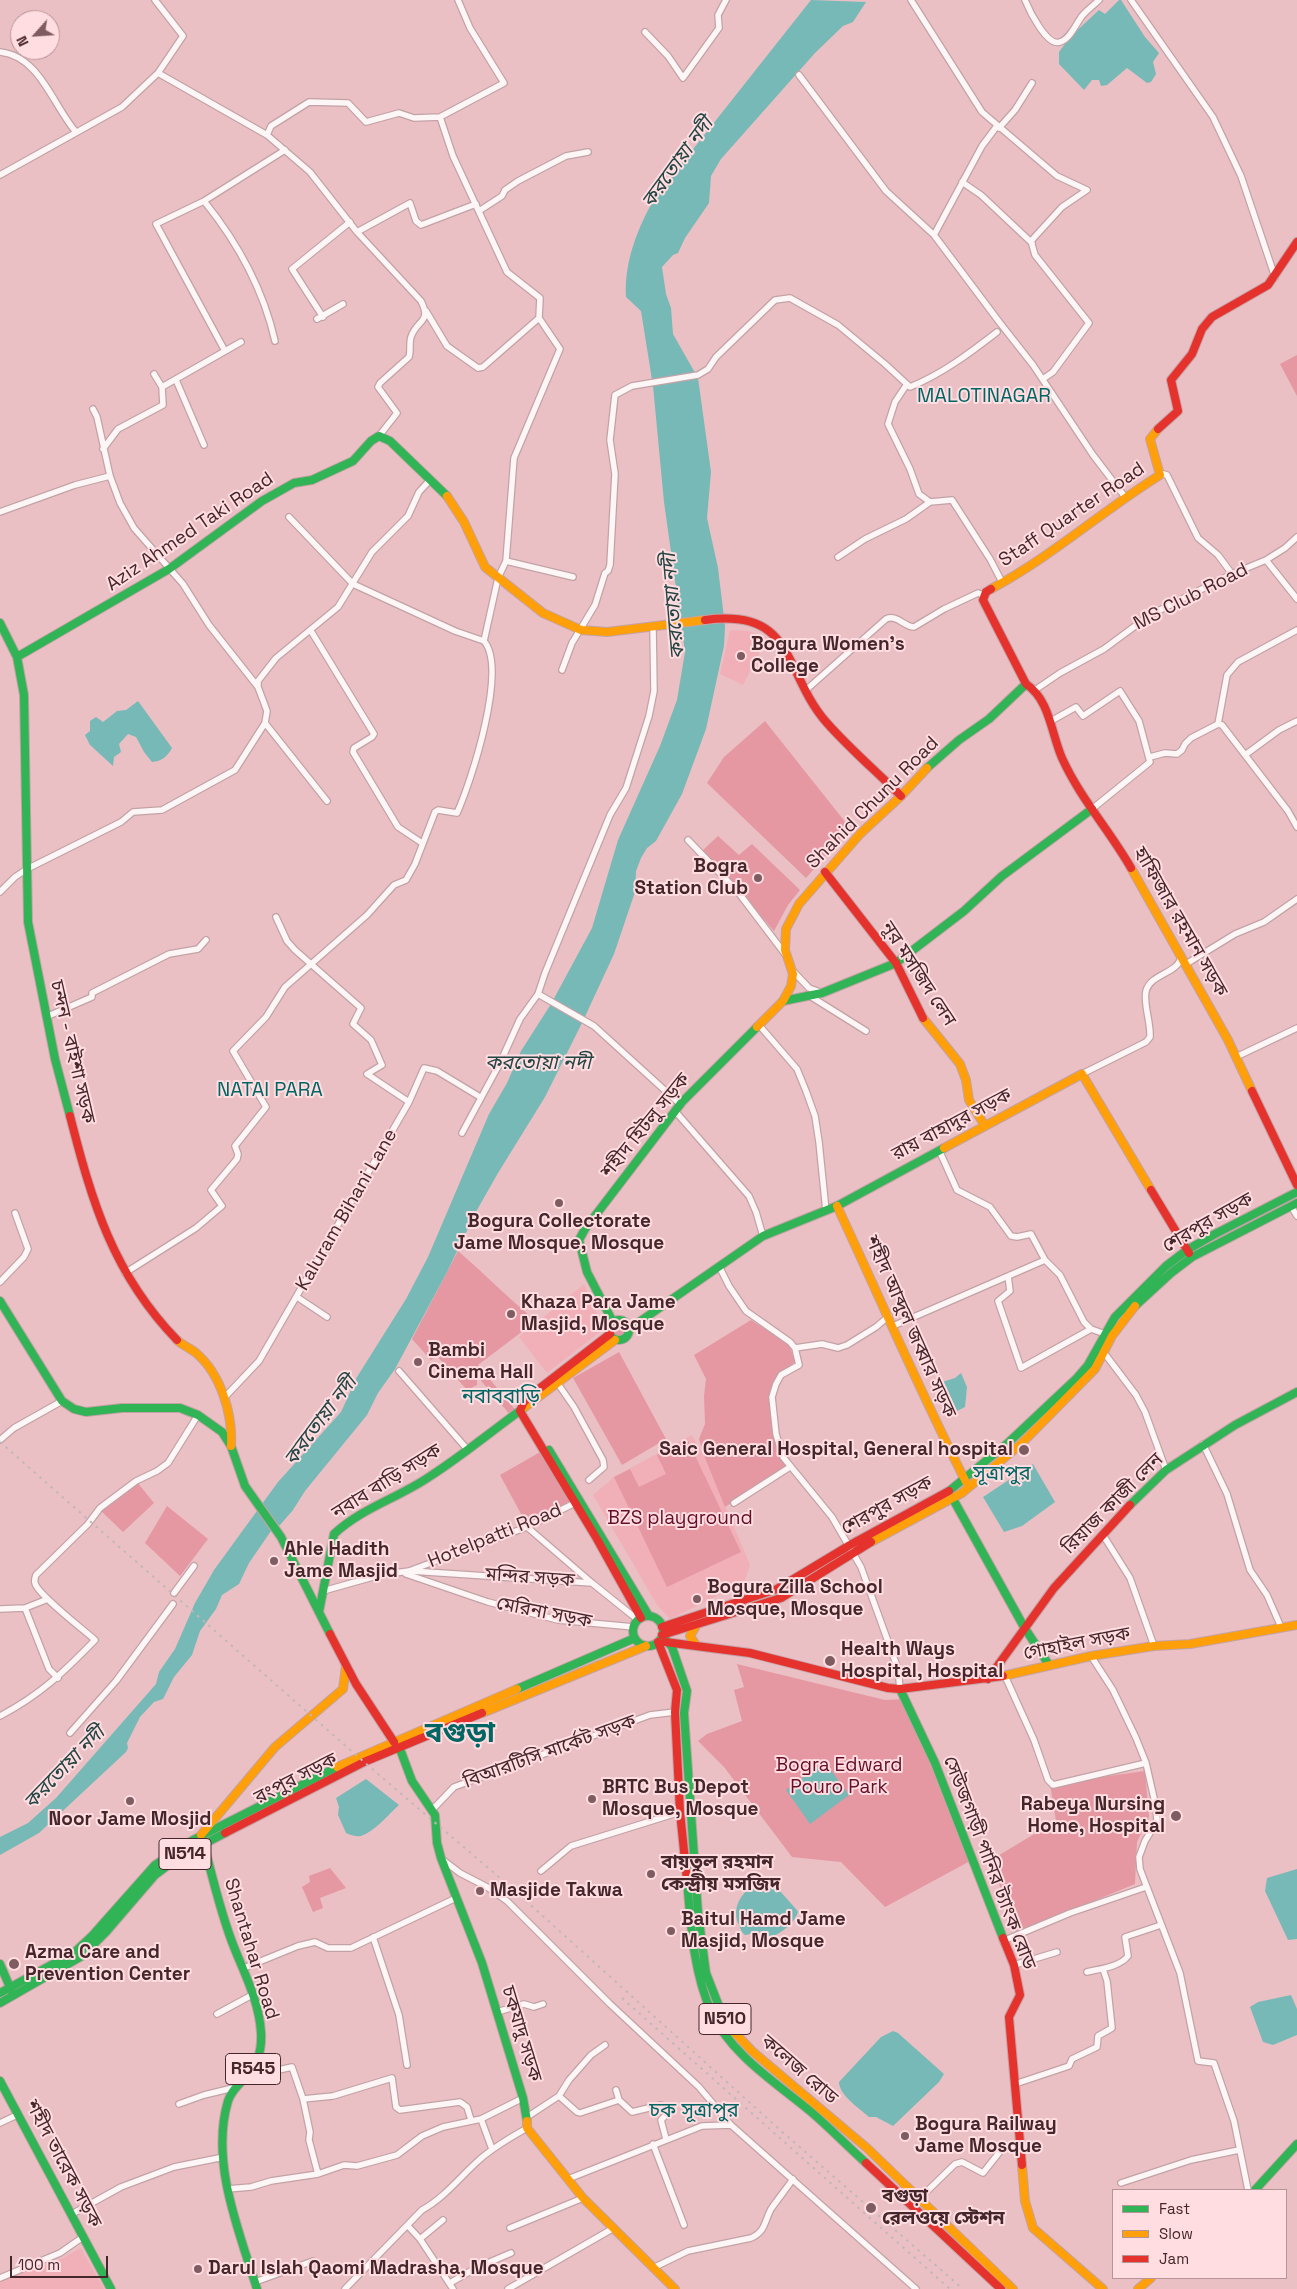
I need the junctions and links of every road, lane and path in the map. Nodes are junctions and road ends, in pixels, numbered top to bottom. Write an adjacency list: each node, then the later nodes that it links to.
1 (155, 0): 10 (street)
2 (458, 0): 13 (street)
3 (726, 0): 8 (street)
4 (912, 0): 14 (street)
5 (1025, 0): 6 (street)
6 (1099, 0)
7 (1131, 0): 28 (street)
8 (645, 32)
9 (0, 52): 15 (street)
10 (158, 73): 15 (street); 16 (street)
11 (799, 75): 25 (street)
12 (1032, 83): 14 (street)
13 (440, 117): 16 (street); 22 (street)
14 (998, 127): 20 (street); 27 (street)
15 (76, 132): 19 (street)
16 (267, 135): 17 (street)
17 (285, 150): 21 (street); 23 (street)
18 (588, 152): 22 (street)
19 (0, 175)
20 (962, 182): 25 (street); 27 (street)
21 (204, 202): 33 (street); 35 (street)
22 (478, 207): 24 (street); 31 (street)
23 (350, 222): 24 (street); 29 (street)
24 (357, 232): 30 (street)
25 (934, 235): 36 (street)
26 (1297, 242): 28 (main road, Staff Quarter Road)
27 (1032, 244): 36 (street)
28 (1275, 277): 43 (main road, Staff Quarter Road)
29 (343, 304)
30 (426, 311): 31 (street); 40 (street)
31 (539, 318): 53 (street)
32 (997, 332): 37 (street)
33 (275, 341)
34 (154, 374): 38 (street)
35 (176, 380): 38 (street); 41 (street)
36 (1043, 380): 46 (street)
37 (907, 384): 47 (street); 64 (street)
38 (162, 387): 42 (street)
39 (93, 409): 42 (street)
40 (379, 436): 45 (main road); 54 (main road, Aziz Ahmed Taki Road)
41 (204, 445)
42 (103, 449): 44 (street)
43 (1160, 473): 46 (main road, Staff Quarter Road); 55 (street)
44 (110, 476): 48 (street); 54 (street)
45 (430, 480): 57 (main road); 59 (street)
46 (1125, 497): 58 (main road, Staff Quarter Road)
47 (930, 502): 51 (street); 58 (street)
48 (0, 512)
49 (289, 517): 59 (street)
50 (1297, 537): 52 (street, MS Club Road)
51 (838, 557)
52 (1266, 560): 55 (street, MS Club Road); 61 (street)
53 (506, 561): 56 (street); 57 (street)
54 (169, 569): 68 (main road, Aziz Ahmed Taki Road); 71 (street)
55 (1232, 574): 73 (street, MS Club Road)
56 (573, 577)
57 (498, 578): 64 (main road); 67 (street)
58 (1002, 582): 60 (main road, Staff Quarter Road)
59 (352, 584): 66 (street); 67 (street)
60 (983, 595): 70 (main road); 72 (street)
61 (1297, 599)
62 (0, 623): 68 (main road, চন্দন - বাইশা সড়ক)
63 (653, 626): 64 (main road); 72 (main road); 99 (street)
64 (581, 630): 69 (street)
65 (1297, 630): 77 (street)
66 (311, 631): 71 (street); 85 (street)
67 (484, 641): 85 (street)
68 (17, 657): 86 (main road, চন্দন - বাইশা সড়ক)
69 (562, 670)
70 (1026, 684): 73 (main road, হাফিজার রহমান সড়ক); 80 (main road, Shahid Chunu Road)
71 (258, 687): 76 (street)
72 (806, 690): 80 (main road)
73 (1035, 690): 75 (main road, হাফিজার রহমান সড়ক)
74 (1297, 721): 78 (street)
75 (1051, 722): 79 (street); 82 (main road, হাফিজার রহমান সড়ক)
76 (265, 724): 81 (street); 86 (street)
77 (1218, 724): 78 (street); 79 (street)
78 (1245, 754): 83 (street)
79 (1150, 757): 82 (street)
80 (902, 796): 87 (main road, Shahid Chunu Road)
81 (327, 801)
82 (1092, 809): 92 (main road, হাফিজার রহমান সড়ক); 94 (main road)
83 (1297, 827)
84 (688, 840): 93 (street)
85 (422, 843): 95 (street)
86 (27, 869): 88 (street); 102 (main road, চন্দন - বাইশা সড়ক)
87 (825, 872): 93 (main road, Shahid Chunu Road); 94 (main road, নূর মসজিদ লেন)
88 (0, 892)
89 (1297, 899): 96 (street)
90 (276, 917): 95 (street)
91 (206, 940): 102 (street)
92 (1182, 956): 96 (main road, হাফিজার রহমান সড়ক); 107 (street)
93 (788, 958): 97 (main road, Shahid Chunu Road)
94 (896, 963): 98 (main road); 112 (main road, নূর মসজিদ লেন)
95 (312, 964): 109 (street); 126 (street)
96 (1186, 964): 106 (main road, হাফিজার রহমান সড়ক)
97 (790, 968): 98 (street); 101 (main road, শহীদ হিটলু সড়ক)
98 (822, 993): 100 (main road)
99 (538, 994): 108 (street); 110 (street)
100 (810, 996): 101 (main road); 105 (street)
101 (783, 1002): 103 (main road, শহীদ হিটলু সড়ক)
102 (46, 1017): 126 (main road, চন্দন - বাইশা সড়ক)
103 (759, 1025): 110 (main road, শহীদ হিটলু সড়ক); 119 (street)
104 (1297, 1028): 106 (street)
105 (866, 1031)
106 (1236, 1057): 115 (main road, হাফিজার রহমান সড়ক)
107 (1082, 1074): 112 (main road, রায় বাহাদুর সড়ক); 123 (main road)
108 (480, 1097): 109 (street, Kaluram Bihani Lane); 113 (street)
109 (409, 1102): 129 (street, Kaluram Bihani Lane)
110 (680, 1104): 111 (main road, শহীদ হিটলু সড়ক)
111 (675, 1111): 122 (street); 133 (main road, শহীদ হিটলু সড়ক)
112 (985, 1126): 114 (main road, রায় বাহাদুর সড়ক)
113 (462, 1133)
114 (940, 1150): 118 (main road, রায় বাহাদুর সড়ক); 124 (street)
115 (1297, 1185)
116 (1297, 1192): 123 (main road, শেরপুর সড়ক)
117 (1294, 1204): 121 (street); 123 (main road, শেরপুর সড়ক)
118 (837, 1206): 119 (main road, রায় বাহাদুর সড়ক); 131 (main road, শহীদ আব্দুল জব্বার সড়ক)
119 (826, 1211): 122 (main road, রায় বাহাদুর সড়ক)
120 (15, 1213): 128 (street)
121 (1297, 1216)
122 (763, 1236): 125 (main road, রায় বাহাদুর সড়ক)
123 (1189, 1253): 137 (main road, শেরপুর সড়ক); 138 (main road, শেরপুর সড়ক)
124 (1045, 1260): 127 (street); 136 (street)
125 (718, 1266): 135 (main road, রায় বাহাদুর সড়ক); 140 (street)
126 (125, 1273): 145 (main road, চন্দন - বাইশা সড়ক)
127 (1008, 1276): 134 (street); 136 (street)
128 (0, 1282)
129 (297, 1297): 132 (street); 145 (street, Kaluram Bihani Lane)
130 (0, 1301): 146 (main road)
131 (888, 1316): 134 (main road, শহীদ আব্দুল জব্বার সড়ক); 140 (street)
132 (327, 1317)
133 (613, 1322): 135 (main road); 139 (main road)
134 (893, 1326): 156 (main road, শহীদ আব্দুল জব্বার সড়ক)
135 (630, 1329): 139 (main road)
136 (1091, 1329): 137 (street)
137 (1104, 1334): 138 (street); 156 (main road, শেরপুর সড়ক)
138 (1112, 1336): 141 (main road, শেরপুর সড়ক)
139 (612, 1337): 143 (main road, নবাব বাড়ি সড়ক)
140 (794, 1348): 153 (street)
141 (1105, 1354): 154 (street); 157 (main road, শেরপুর সড়ক)
142 (399, 1371): 152 (street)
143 (555, 1380): 147 (main road, নবাব বাড়ি সড়ক); 155 (street)
144 (1297, 1392): 150 (main road, রিয়াজ কাজী লেন)
145 (224, 1398): 151 (main road, চন্দন - বাইশা সড়ক)
146 (62, 1401): 148 (main road); 149 (street)
147 (524, 1409): 152 (main road, নবাব বাড়ি সড়ক); 159 (main road)
148 (198, 1415): 151 (main road); 170 (street)
149 (0, 1440)
150 (1204, 1444): 154 (main road, রিয়াজ কাজী লেন); 180 (street)
151 (231, 1446): 174 (main road)
152 (467, 1449): 168 (main road, নবাব বাড়ি সড়ক)
153 (790, 1468): 160 (street); 163 (street)
154 (1166, 1470): 162 (main road, রিয়াজ কাজী লেন)
155 (589, 1480)
156 (964, 1480): 157 (main road, শহীদ আব্দুল জব্বার সড়ক); 163 (main road, শেরপুর সড়ক)
157 (970, 1487): 158 (main road, শেরপুর সড়ক)
158 (953, 1499): 163 (main road, শেরপুর সড়ক); 179 (main road)
159 (578, 1501): 161 (street, Hotelpatti Road); 175 (main road)
160 (734, 1503)
161 (527, 1527): 165 (street, Hotelpatti Road); 167 (street)
162 (1103, 1535): 179 (main road, রিয়াজ কাজী লেন); 186 (street)
163 (851, 1548): 177 (main road, শেরপুর সড়ক); 181 (main road, শেরপুর সড়ক); 193 (street)
164 (194, 1566): 169 (street)
165 (410, 1571): 166 (street); 167 (street, মন্দির সড়ক)
166 (399, 1572): 168 (street); 178 (street, মেরিনা সড়ক)
167 (592, 1583): 175 (street, মন্দির সড়ক)
168 (323, 1591): 174 (main road, নবাব বাড়ি সড়ক)
169 (174, 1592)
170 (48, 1599): 172 (street); 191 (street)
171 (173, 1604): 200 (street)
172 (25, 1608): 173 (street); 191 (street)
173 (0, 1609)
174 (319, 1612): 189 (main road)
175 (643, 1618): 178 (main road); 181 (main road)
176 (1297, 1625): 180 (main road, গোহাইল সড়ক)
177 (696, 1626): 181 (main road, শেরপুর সড়ক); 184 (main road)
178 (634, 1627): 182 (main road)
179 (1024, 1627): 188 (main road); 192 (main road, রিয়াজ কাজী লেন)
180 (1281, 1627): 186 (main road, গোহাইল সড়ক)
181 (661, 1635): 183 (main road, কলেজ রোড / N510); 185 (main road); 196 (main road, কলেজ রোড / N510)
182 (635, 1638): 185 (main road); 201 (main road, রংপুর সড়ক / N514)
183 (669, 1642): 184 (main road, গোহাইল সড়ক); 199 (main road, কলেজ রোড / N510)
184 (696, 1645): 193 (main road, গোহাইল সড়ক)
185 (646, 1646): 202 (main road, রংপুর সড়ক)
186 (1154, 1646): 187 (main road, গোহাইল সড়ক)
187 (1091, 1656): 188 (main road, গোহাইল সড়ক); 203 (street)
188 (1049, 1665): 190 (main road, গোহাইল সড়ক)
189 (346, 1666): 194 (main road); 195 (main road)
190 (1005, 1676): 192 (main road, গোহাইল সড়ক); 203 (street)
191 (58, 1678): 197 (street)
192 (988, 1679): 193 (main road, গোহাইল সড়ক)
193 (900, 1688): 215 (main road, সেউজগাড়ী পানির ট্যাংক রোড)
194 (343, 1689): 195 (main road); 208 (main road)
195 (359, 1690): 201 (main road)
196 (675, 1712): 198 (main road, কলেজ রোড / N510); 206 (street, বিআরটিসি মার্কেট সড়ক)
197 (0, 1716)
198 (676, 1731): 199 (main road); 204 (main road, কলেজ রোড / N510)
199 (686, 1731): 205 (main road, কলেজ রোড / N510)
200 (70, 1733)
201 (394, 1742): 208 (main road, রংপুর সড়ক / N514)
202 (400, 1749): 206 (main road, চকযাদু সড়ক); 208 (main road, রংপুর সড়ক / N514)
203 (1146, 1763): 211 (street)
204 (679, 1783): 205 (main road); 207 (main road, কলেজ রোড / N510)
205 (689, 1783): 231 (main road, কলেজ রোড / N510)
206 (433, 1809): 209 (main road, চকযাদু সড়ক)
207 (680, 1812): 210 (street); 232 (main road, কলেজ রোড / N510)
208 (202, 1840): 219 (main road, Shantahar Road / R545); 222 (main road, রংপুর সড়ক / N514); 225 (main road, রংপুর সড়ক / N514)
209 (441, 1858): 212 (main road, চকযাদু সড়ক); 249 (street)
210 (541, 1871)
211 (1146, 1887): 213 (street); 215 (street)
212 (456, 1898): 214 (street); 228 (main road, চকযাদু সড়ক)
213 (1161, 1925): 220 (street); 256 (street)
214 (373, 1937): 219 (street); 233 (street)
215 (1004, 1941): 218 (main road, সেউজগাড়ী পানির ট্যাংক রোড)
216 (1057, 1952): 218 (street)
217 (0, 1964): 222 (main road)
218 (1014, 1965): 236 (main road, সেউজগাড়ী পানির ট্যাংক রোড)
219 (244, 1968): 224 (main road, Shantahar Road / R545)
220 (1103, 1969): 221 (street); 236 (street)
221 (1087, 1972)
222 (10, 1988): 223 (main road, রংপুর সড়ক / N514); 225 (main road)
223 (0, 1993)
224 (252, 1995): 229 (street); 234 (main road, Shantahar Road / R545)
225 (15, 1996): 226 (main road, রংপুর সড়ক / N514)
226 (0, 2003)
227 (543, 2004): 228 (street)
228 (497, 2012): 240 (main road, চকযাদু সড়ক)
229 (217, 2014)
230 (605, 2045): 239 (street)
231 (752, 2051): 232 (main road); 266 (main road, কলেজ রোড / N510)
232 (746, 2058): 287 (main road, কলেজ রোড / N510)
233 (407, 2065)
234 (254, 2068): 237 (main road, R545); 241 (street)
235 (0, 2081): 244 (main road, শহীদ তারেক সড়ক)
236 (1015, 2084): 252 (main road, সেউজগাড়ী পানির ট্যাংক রোড)
237 (233, 2088): 243 (street); 257 (main road, R545)
238 (616, 2090): 242 (street)
239 (559, 2096): 242 (street); 245 (street)
240 (523, 2098): 245 (main road, চকযাদু সড়ক); 246 (street)
241 (304, 2099): 247 (street); 258 (street)
242 (619, 2100): 251 (street)
243 (179, 2104)
244 (17, 2115): 248 (street); 267 (main road, শহীদ তারেক সড়ক)
245 (528, 2117): 250 (main road, চকযাদু সড়ক)
246 (481, 2119): 247 (street); 255 (street)
247 (471, 2120): 258 (street)
248 (0, 2124)
249 (732, 2125): 251 (street); 260 (street)
250 (527, 2128): 255 (street); 259 (main road)
251 (666, 2139): 253 (street)
252 (1020, 2143): 266 (street); 289 (main road, সেউজগাড়ী পানির ট্যাংক রোড)
253 (653, 2144): 259 (street); 269 (street)
254 (1297, 2144): 264 (main road)
255 (492, 2149): 270 (street)
256 (1239, 2150): 261 (street); 263 (street)
257 (224, 2157): 262 (main road, R545); 267 (street)
258 (318, 2174): 262 (street)
259 (568, 2179): 265 (main road)
260 (793, 2179): 277 (street); 286 (street)
261 (1121, 2183)
262 (227, 2189): 280 (main road, R545)
263 (1248, 2189)
264 (1256, 2189)
265 (583, 2198): 271 (street); 272 (main road)
266 (919, 2199): 288 (main road, কলেজ রোড / N510)
267 (72, 2214): 273 (main road, শহীদ তারেক সড়ক)
268 (444, 2220): 274 (street)
269 (684, 2225)
270 (408, 2226): 274 (street); 283 (street)
271 (510, 2228)
272 (612, 2229): 277 (main road); 284 (street)
273 (83, 2237): 278 (street); 282 (main road, শহীদ তারেক সড়ক)
274 (420, 2239): 281 (street)
275 (511, 2253): 281 (street)
276 (313, 2261): 280 (street)
277 (652, 2268): 285 (main road)
278 (0, 2278)
279 (1149, 2279): 290 (main road)
280 (256, 2286)
281 (451, 2286)
282 (111, 2289)
283 (345, 2289)
284 (508, 2289)
285 (675, 2289)
286 (916, 2289)
287 (1001, 2289)
288 (1013, 2289)
289 (1103, 2289)
290 (1138, 2289)

